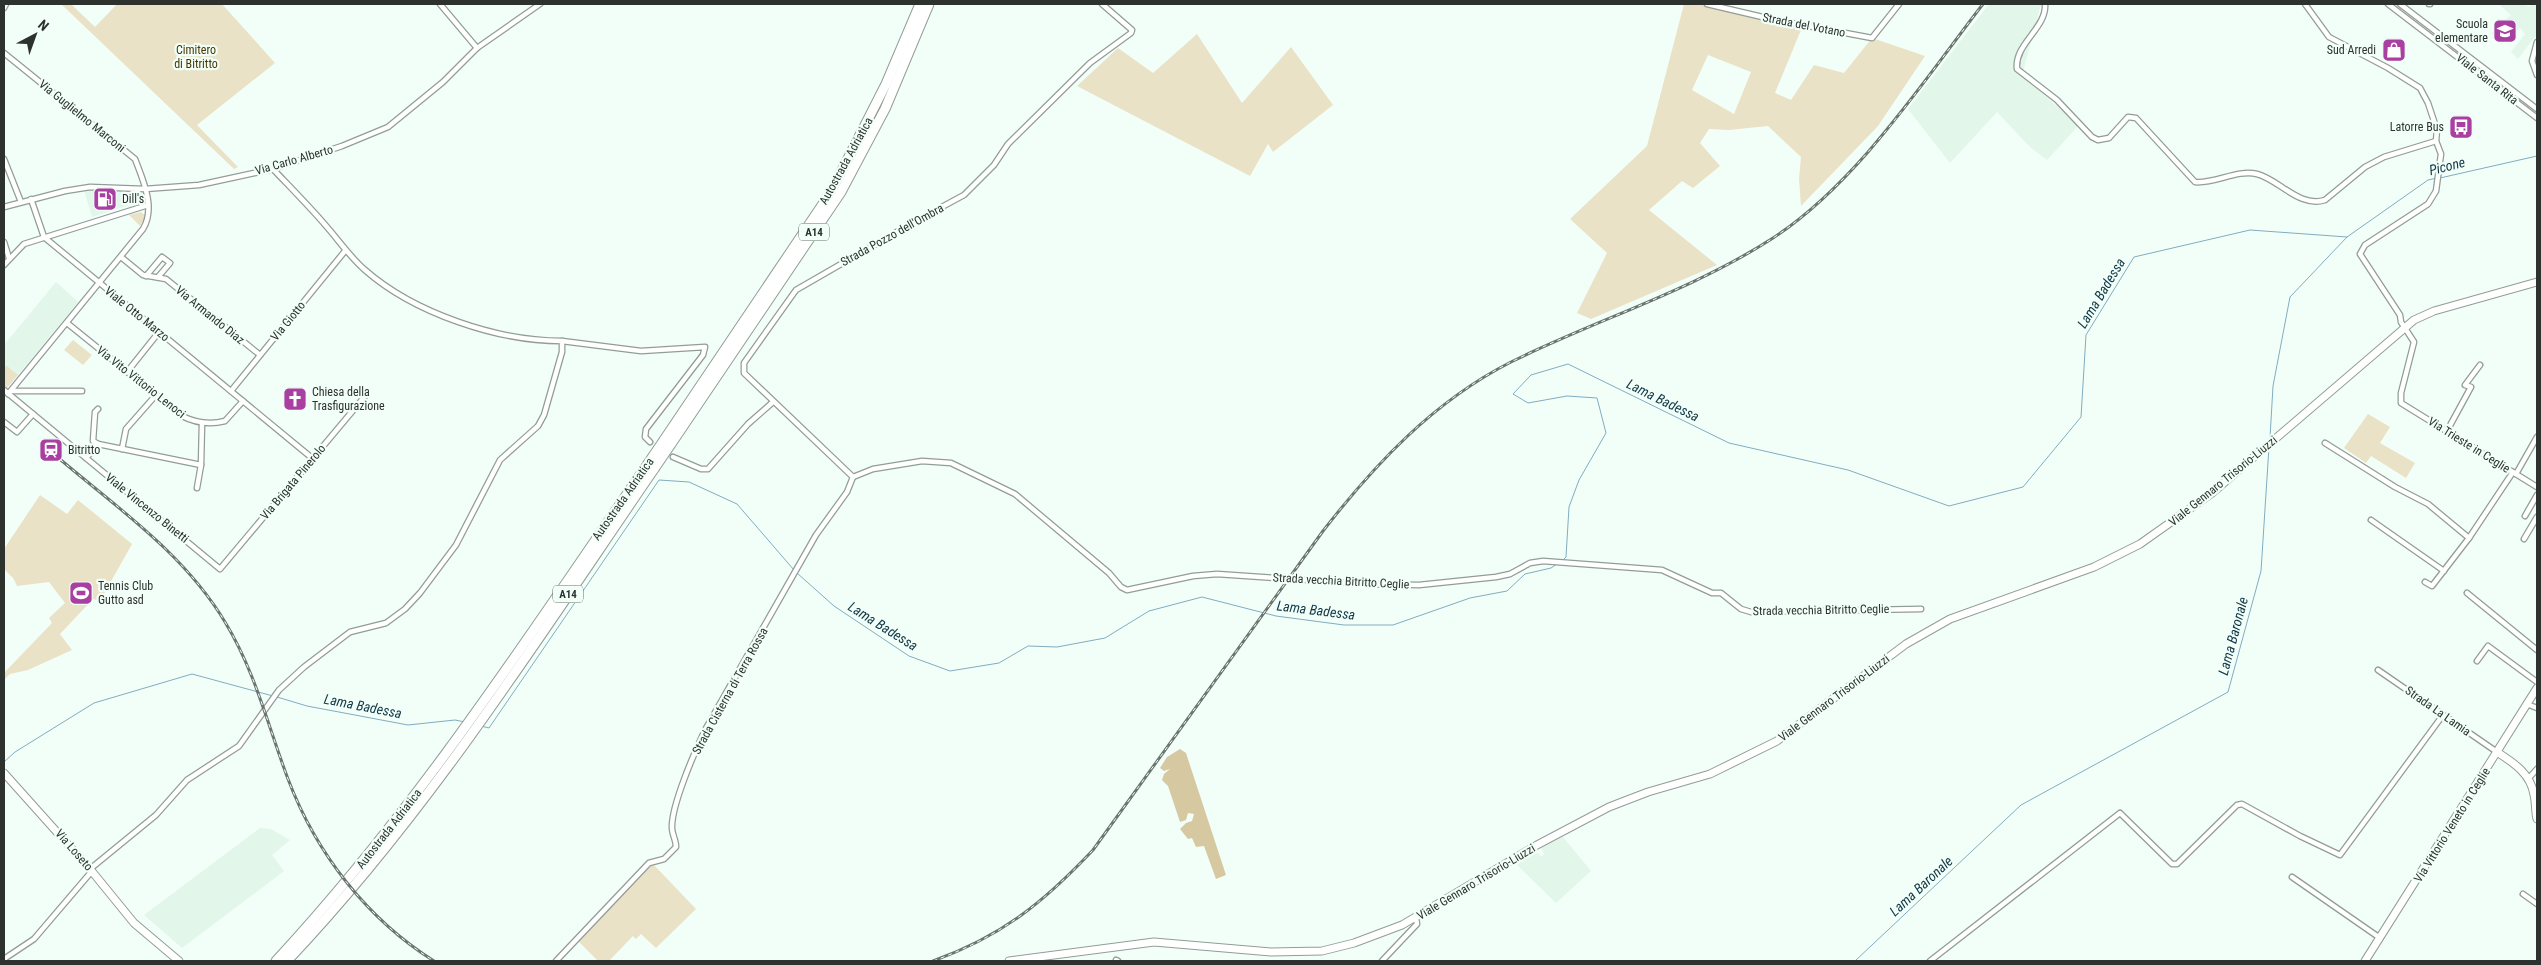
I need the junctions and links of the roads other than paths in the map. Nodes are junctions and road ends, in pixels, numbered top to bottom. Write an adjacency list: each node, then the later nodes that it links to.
1 (6, 4): 13 (street)
2 (440, 4): 15 (street)
3 (540, 4): 15 (street, Via Carlo Alberto)
4 (920, 4): 60 (highway, Autostrada Adriatica / A14)
5 (929, 4): 60 (highway, Autostrada Adriatica / A14)
6 (1102, 4): 52 (street, Strada Pozzo dell'Ombra)
7 (1707, 4): 8 (street, Strada del Votano)
8 (1899, 4)
9 (2045, 4): 20 (street)
10 (2305, 4): 20 (street)
11 (2388, 4): 19 (street, Viale Santa Rita)
12 (2400, 4): 18 (street, Viale Santa Rita)
13 (4, 8)
14 (2537, 42): 17 (street)
15 (477, 48): 22 (street, Via Carlo Alberto)
16 (4, 53): 23 (street, Via Guglielmo Marconi)
17 (2537, 75)
18 (2537, 110)
19 (2537, 118)
20 (2436, 141): 39 (street)
21 (4, 159): 25 (street)
22 (272, 169): 23 (street, Via Carlo Alberto); 30 (street)
23 (146, 190): 24 (street, Via Carlo Alberto); 27 (street, Via Guglielmo Marconi)
24 (30, 199): 25 (street, Via Carlo Alberto); 28 (street)
25 (21, 202): 26 (street, Via Carlo Alberto)
26 (4, 205)
27 (148, 205): 28 (street); 31 (street, Via Guglielmo Marconi)
28 (44, 237): 32 (street); 37 (street, Viale Otto Marzo)
29 (4, 242): 32 (street)
30 (345, 252): 41 (street); 42 (street, Via Giotto)
31 (121, 257): 34 (street); 37 (street, Via Guglielmo Marconi)
32 (9, 258): 33 (street)
33 (4, 265)
34 (146, 276): 35 (street, Via Armando Diaz); 35 (street)
35 (158, 277): 42 (street, Via Armando Diaz)
36 (2537, 282): 39 (main road, Viale Gennaro Trisorio-Liuzzi)
37 (99, 283): 38 (street, Via Guglielmo Marconi); 40 (street, Viale Otto Marzo)
38 (67, 323): 44 (street, Via Vito Vittorio Lenoci); 48 (street, Via Guglielmo Marconi)
39 (2404, 326): 57 (street, Via Trieste in Ceglie); 101 (main road, Viale Gennaro Trisorio-Liuzzi)
40 (159, 332): 44 (street); 47 (street, Viale Otto Marzo)
41 (562, 341): 59 (street); 97 (street)
42 (260, 355): 47 (street, Via Giotto)
43 (2480, 365): 57 (street)
44 (127, 372): 49 (street, Via Vito Vittorio Lenoci)
45 (4, 390): 48 (street, Viale Vincenzo Binetti)
46 (82, 391): 48 (street)
47 (231, 391): 51 (street, Viale Otto Marzo)
48 (10, 393): 54 (street, Viale Vincenzo Binetti)
49 (156, 395): 56 (street, Via Vito Vittorio Lenoci); 63 (street)
50 (366, 395): 65 (street, Via Brigata Pinerolo)
51 (243, 400): 56 (street, Via Vito Vittorio Lenoci); 65 (street, Viale Otto Marzo)
52 (773, 402): 66 (street); 69 (street, Strada Pozzo dell'Ombra)
53 (98, 409): 62 (street)
54 (33, 414): 55 (street); 64 (street, Viale Vincenzo Binetti)
55 (4, 422)
56 (202, 423): 67 (street)
57 (2447, 431): 68 (street, Via Trieste in Ceglie)
58 (2537, 437): 68 (street)
59 (650, 442)
60 (667, 442): 92 (highway, Autostrada Adriatica / A14, bridge)
61 (2326, 443): 76 (street)
62 (98, 444): 63 (street); 64 (street)
63 (122, 449): 67 (street)
64 (86, 458): 78 (street, Viale Vincenzo Binetti)
65 (312, 458): 78 (street, Via Brigata Pinerolo)
66 (673, 458)
67 (201, 466): 71 (street)
68 (2514, 473): 70 (street, Via Trieste in Ceglie); 76 (street)
69 (853, 477): 82 (street, Strada vecchia Bitritto Ceglie); 109 (street, Strada Cisterna di Terra Rossa)
70 (2537, 487)
71 (197, 488)
72 (2537, 495): 73 (street)
73 (2525, 516)
74 (2537, 517): 77 (street)
75 (2371, 520): 79 (street)
76 (2469, 538): 79 (street)
77 (2524, 539)
78 (220, 569)
79 (2444, 571): 80 (street)
80 (2425, 582)
81 (2466, 593): 83 (street)
82 (1921, 609)
83 (2537, 650)
84 (2477, 661): 86 (street)
85 (2378, 670): 90 (street, Strada La Lamia)
86 (2537, 682)
87 (2537, 688): 88 (main road, Via Vittorio Veneto in Ceglie)
88 (2527, 704): 89 (street); 91 (main road, Via Vittorio Veneto in Ceglie)
89 (2537, 708)
90 (2443, 715): 91 (street, Strada La Lamia); 112 (street)
91 (2497, 752): 95 (main road); 102 (main road, Via Vittorio Veneto in Ceglie)
92 (452, 754): 107 (highway, Autostrada Adriatica / A14); 108 (highway, Autostrada Adriatica / A14)
93 (2537, 769): 95 (street)
94 (4, 773): 97 (main road, Via Loseto)
95 (2528, 779): 96 (main road)
96 (2537, 819)
97 (91, 870): 104 (street); 106 (main road, Via Loseto)
98 (2292, 877): 102 (street)
99 (2523, 894): 100 (street)
100 (2537, 904)
101 (1416, 918): 103 (main road, Viale Gennaro Trisorio-Liuzzi); 111 (street)
102 (2380, 938): 113 (main road, Via Vittorio Veneto in Ceglie)
103 (1052, 958): 105 (main road, Viale Gennaro Trisorio-Liuzzi)
104 (4, 959)
105 (1025, 960): 110 (main road, Viale Gennaro Trisorio-Liuzzi)
106 (179, 961)
107 (276, 961)
108 (288, 961)
109 (556, 961)
110 (1010, 961)
111 (1382, 961)
112 (1930, 961)
113 (2365, 961)

